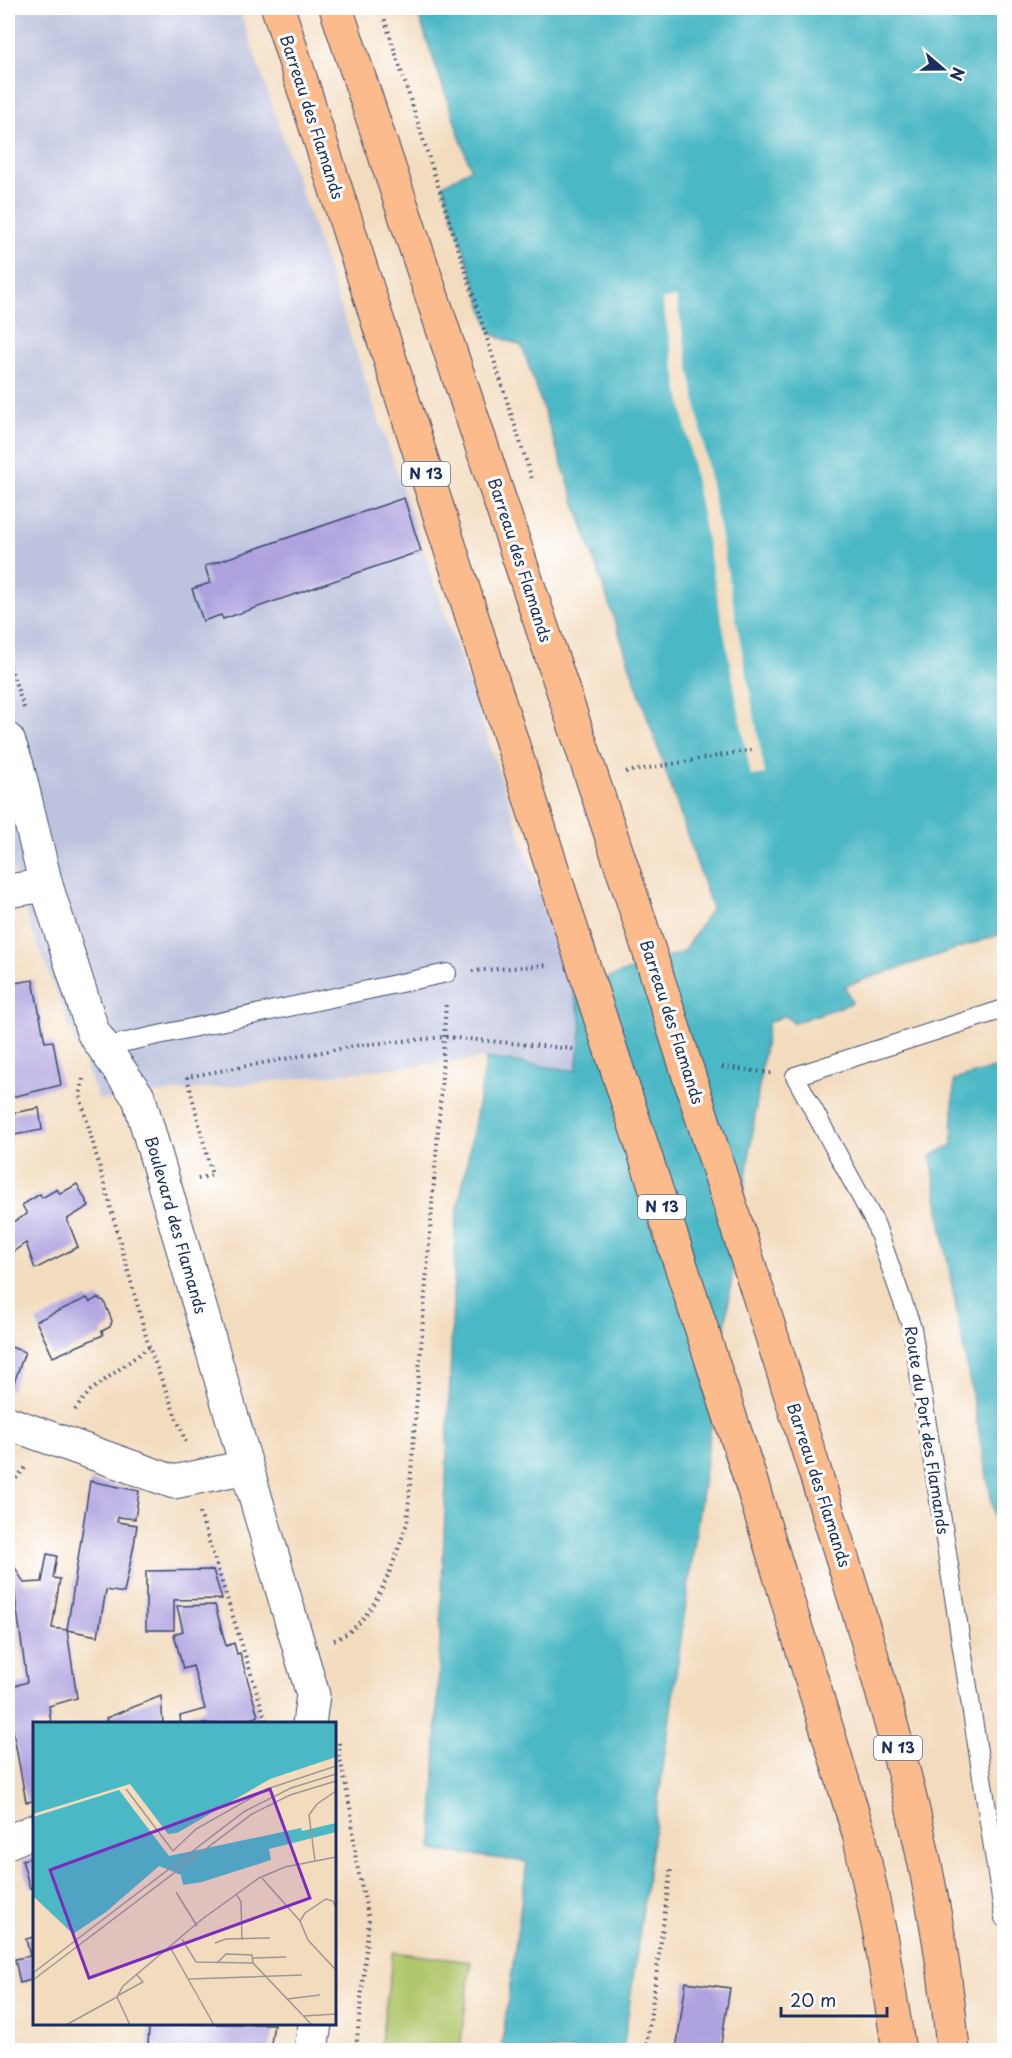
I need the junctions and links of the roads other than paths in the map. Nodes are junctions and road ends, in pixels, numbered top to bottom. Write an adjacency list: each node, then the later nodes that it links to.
1 (278, 8): 17 (highway, Barreau des Flamands / N 13, bridge)
2 (336, 8): 18 (highway, Barreau des Flamands / N 13, bridge)
3 (11, 758): 4 (street, Boulevard des Flamands)
4 (46, 885): 5 (street); 8 (street, Boulevard des Flamands)
5 (8, 891)
6 (447, 974): 8 (lane)
7 (1005, 1009): 14 (lane, Route du Port des Flamands)
8 (98, 1040): 10 (street, Boulevard des Flamands)
9 (8, 1423): 10 (street)
10 (246, 1467): 11 (street, Boulevard des Flamands)
11 (307, 1722)
12 (33, 1831): 13 (street)
13 (8, 1842)
14 (1005, 1918)
15 (315, 2025): 16 (street)
16 (311, 2050)
17 (898, 2050)
18 (953, 2050)

